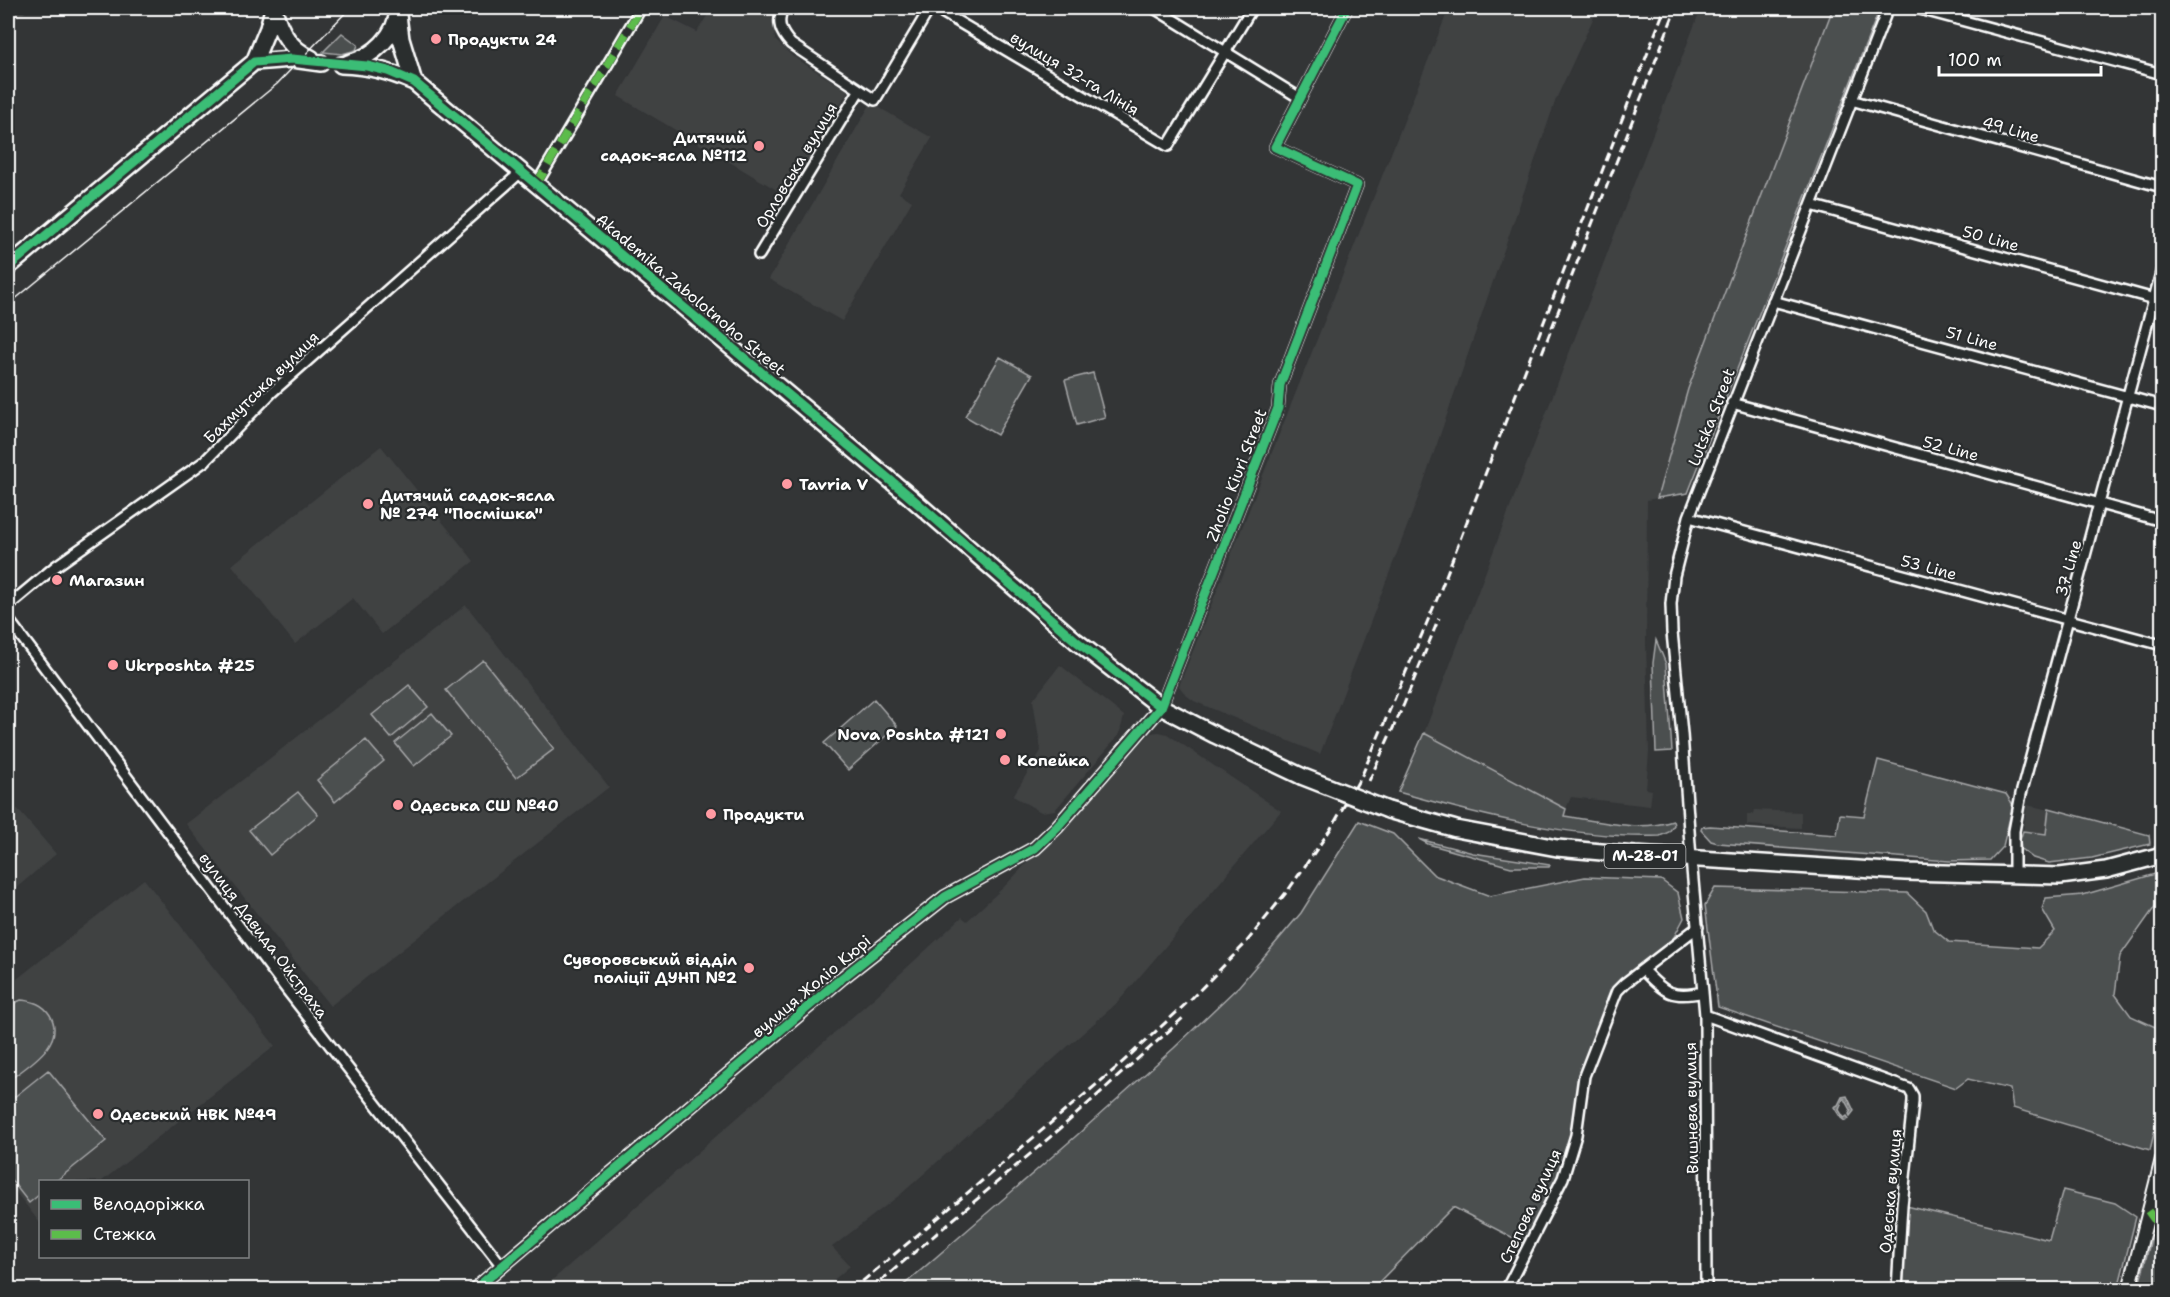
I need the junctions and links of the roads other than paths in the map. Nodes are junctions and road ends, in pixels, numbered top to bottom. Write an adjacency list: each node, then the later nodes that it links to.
1 (274, 8): 12 (highway); 13 (highway)
2 (641, 8): 21 (street)
3 (783, 8): 17 (street)
4 (932, 8): 11 (street, вулиця 32-га Лінія); 17 (street)
5 (1154, 8): 11 (street)
6 (1252, 8): 11 (street)
7 (1347, 8): 18 (street)
8 (1888, 8): 19 (street, Lutska Street)
9 (1917, 8): 15 (street)
10 (398, 10): 14 (highway); 16 (highway)
11 (1226, 52): 18 (street)
12 (254, 62): 13 (highway); 25 (highway)
13 (321, 63): 14 (highway)
14 (341, 64): 16 (highway, М-28-01)
15 (2163, 75)
16 (414, 82): 20 (highway, М-28-01)
17 (859, 91): 24 (street, Орловська вулиця)
18 (1300, 98): 39 (street, Zholio Kiuri Street)
19 (1851, 100): 22 (street, 49 Line); 23 (street, Lutska Street)
20 (521, 172): 21 (highway, М-28-01); 35 (street, Бахмутська вулиця)
21 (536, 184): 39 (highway, Akademika Zabolotnoho Street / М-28-01)
22 (2163, 187)
23 (1812, 205): 27 (street, 50 Line); 28 (street, Lutska Street)
24 (759, 255)
25 (8, 267)
26 (2163, 269): 27 (street, 37 Line)
27 (2159, 300): 29 (street, 37 Line)
28 (1773, 301): 29 (street, 51 Line); 30 (street, Lutska Street)
29 (2127, 396): 31 (street, 51 Line); 32 (street, 37 Line)
30 (1732, 403): 32 (street, 52 Line); 33 (street, Lutska Street)
31 (2163, 406)
32 (2101, 505): 34 (street, 52 Line); 37 (street, 37 Line)
33 (1689, 517): 37 (street, 53 Line); 41 (street, Lutska Street)
34 (2163, 521)
35 (8, 606)
36 (8, 619): 48 (street, вулиця Давида Ойстраха)
37 (2069, 620): 38 (street, 53 Line); 42 (street, 37 Line)
38 (2163, 645)
39 (1161, 706): 41 (highway, Akademika Zabolotnoho Street / М-28-01, bridge); 48 (street, вулиця Жоліо Кюрі)
40 (2163, 855): 42 (highway, М-28-01)
41 (1690, 858): 42 (highway, М-28-01); 43 (street, Lutska Street)
42 (2014, 876)
43 (1698, 927): 44 (street, Степова вулиця); 45 (street, Вишнева вулиця)
44 (1643, 970): 45 (street); 50 (street, Степова вулиця)
45 (1703, 992): 46 (street, Вишнева вулиця)
46 (1705, 1016): 51 (street, Вишнева вулиця); 52 (street, Одеська вулиця)
47 (2163, 1159): 53 (street)
48 (502, 1266): 49 (street, вулиця Жоліо Кюрі)
49 (474, 1290)
50 (1506, 1290)
51 (1706, 1290)
52 (1897, 1290)
53 (2129, 1290)

